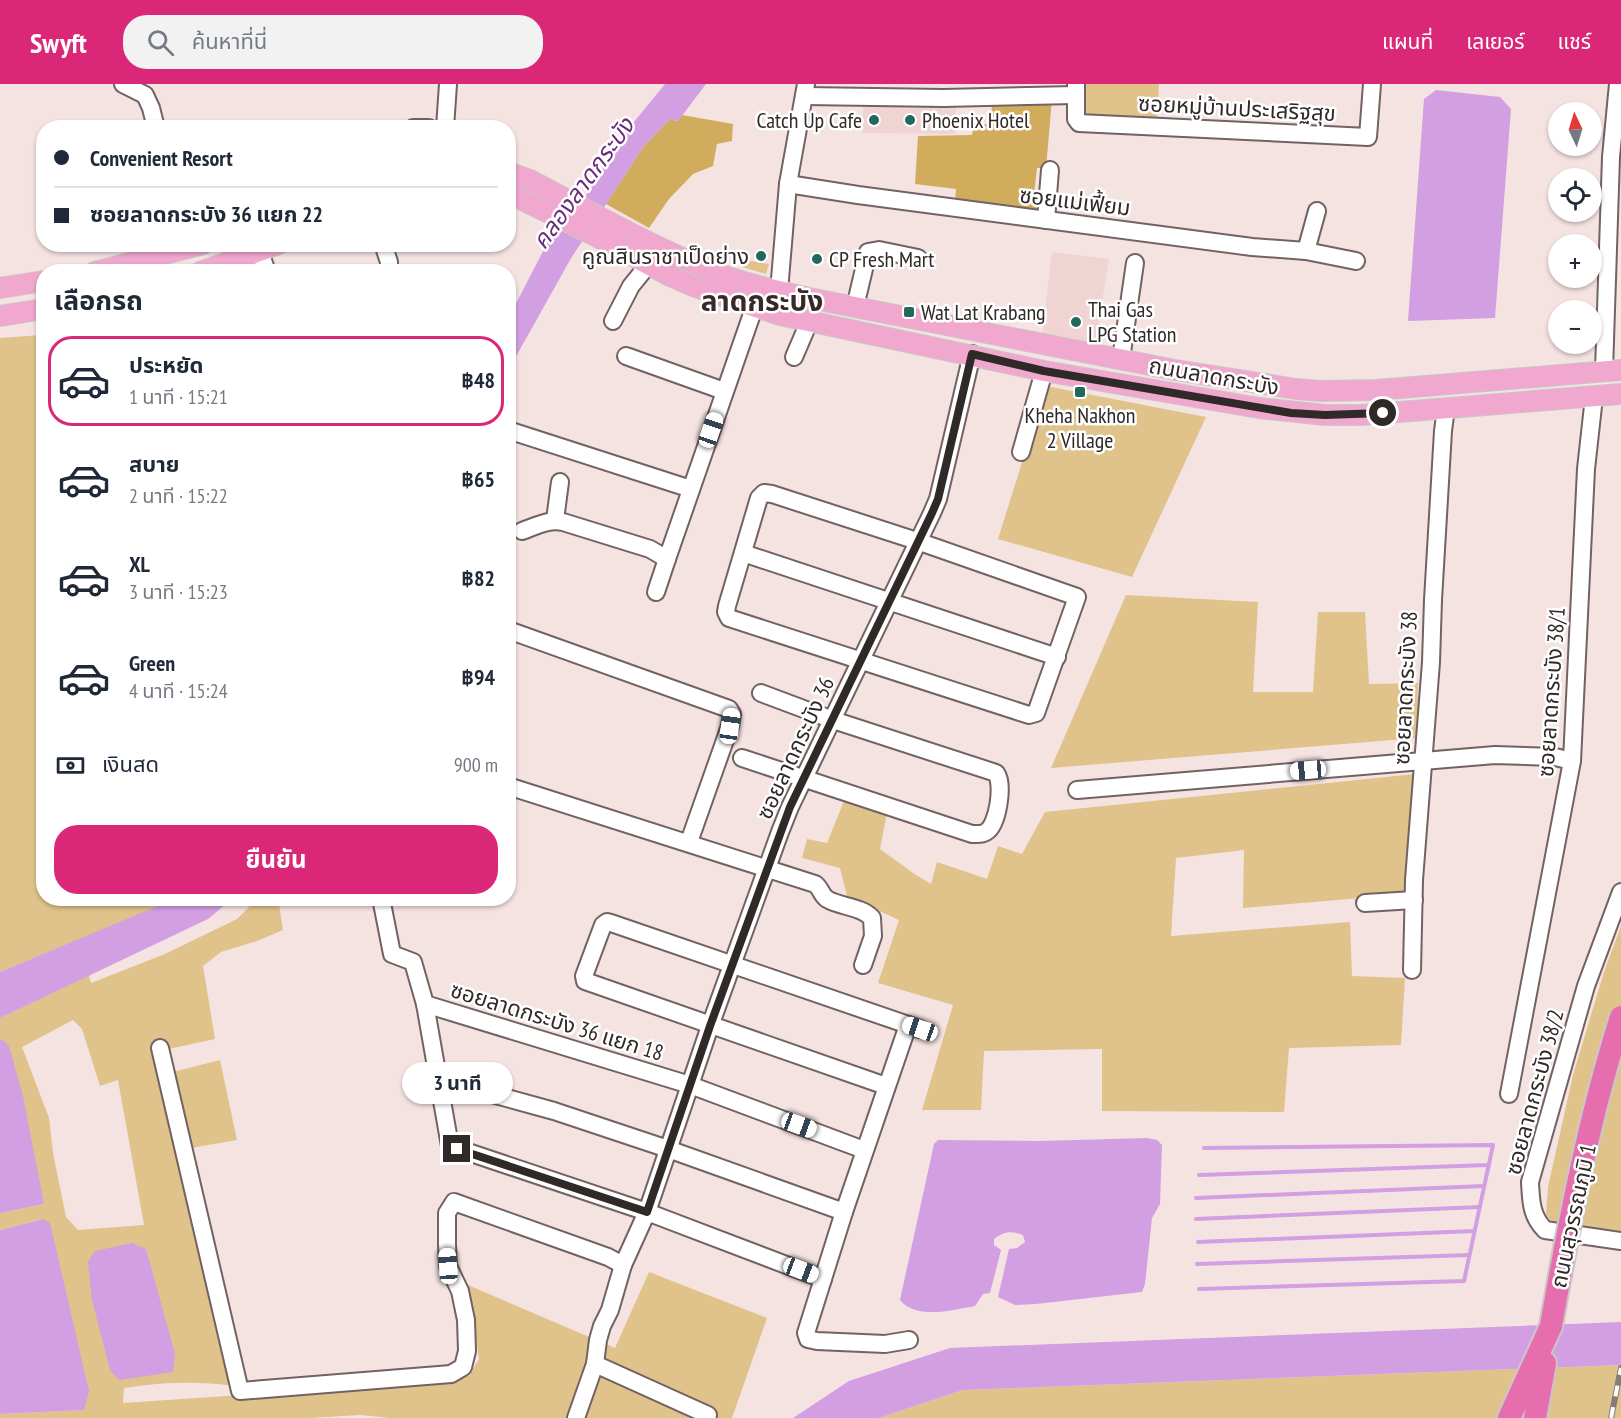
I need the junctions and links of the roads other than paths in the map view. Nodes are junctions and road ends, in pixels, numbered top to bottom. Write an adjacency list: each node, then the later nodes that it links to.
1 (123, 84): 7 (street)
2 (448, 84): 8 (street)
3 (1372, 84): 6 (street, ซอยหมู่บ้านประเสริฐสุข)
4 (1618, 84): 39 (street)
5 (805, 90): 6 (street, ซอยหมู่บ้านประเสริฐสุข); 11 (street)
6 (1075, 90)
7 (154, 120)
8 (446, 120)
9 (1050, 170): 14 (street)
10 (516, 175): 27 (main road, ถนนลาดกระบัง)
11 (788, 184): 14 (street, ซอยแม่เฟี้ยม); 27 (street)
12 (516, 197): 20 (main road, ถนนลาดกระบัง)
13 (1317, 211): 15 (street)
14 (1046, 220): 15 (street, ซอยแม่เฟี้ยม)
15 (1306, 251): 19 (street, ซอยแม่เฟี้ยม)
16 (165, 252): 22 (main road)
17 (260, 252): 23 (main road); 24 (street)
18 (918, 258): 28 (street)
19 (1356, 261)
20 (643, 262): 29 (main road, ถนนลาดกระบัง); 32 (street)
21 (1135, 263): 38 (street)
22 (123, 264)
23 (224, 264)
24 (264, 264)
25 (36, 282): 26 (main road)
26 (0, 288)
27 (779, 291): 28 (main road, ถนนลาดกระบัง)
28 (855, 307): 34 (main road, ถนนลาดกระบัง)
29 (754, 308): 33 (main road, ถนนลาดกระบัง); 42 (street)
30 (36, 310): 31 (main road)
31 (0, 316)
32 (613, 321)
33 (808, 322): 35 (main road, ถนนลาดกระบัง); 37 (street)
34 (979, 331): 35 (main road); 38 (main road, ถนนลาดกระบัง)
35 (972, 354): 40 (main road, ถนนลาดกระบัง); 53 (street, ซอยลาดกระบัง 36)
36 (626, 356): 42 (street)
37 (794, 357)
38 (1121, 359): 41 (main road, ถนนลาดกระบัง)
39 (1613, 370): 41 (main road, ถนนลาดกระบัง)
40 (1044, 371): 46 (main road, ถนนลาดกระบัง); 48 (street)
41 (1490, 380): 45 (main road)
42 (724, 391): 50 (street)
43 (1621, 394): 44 (main road, ถนนลาดกระบัง)
44 (1594, 397): 45 (main road, ถนนลาดกระบัง); 65 (street, ซอยลาดกระบัง 38/1)
45 (1494, 404): 46 (main road, ถนนลาดกระบัง)
46 (1446, 408): 64 (street, ซอยลาดกระบัง 38)
47 (516, 433): 50 (street)
48 (1021, 452)
49 (560, 482): 51 (street)
50 (690, 489): 55 (street)
51 (555, 520): 52 (street); 55 (street)
52 (522, 531)
53 (920, 542): 54 (street); 57 (street, ซอยลาดกระบัง 36); 59 (street)
54 (743, 553): 57 (street); 60 (street)
55 (667, 559): 56 (street)
56 (656, 592)
57 (890, 601): 59 (street); 60 (street, ซอยลาดกระบัง 36)
58 (516, 633): 69 (street)
59 (1057, 657): 60 (street)
60 (862, 660): 62 (street, ซอยลาดกระบัง 36)
61 (761, 693): 62 (street)
62 (833, 720): 66 (street, ซอยลาดกระบัง 36); 66 (street)
63 (742, 758): 66 (street)
64 (1424, 760): 65 (street); 68 (street); 72 (street, ซอยลาดกระบัง 38)
65 (1572, 761): 85 (street, ซอยลาดกระบัง 38/1)
66 (805, 778): 70 (street, ซอยลาดกระบัง 36)
67 (516, 788): 69 (street)
68 (1077, 790)
69 (688, 842): 70 (street)
70 (767, 870): 75 (street, ซอยลาดกระบัง 36); 76 (street)
71 (1621, 892): 90 (street, ซอยลาดกระบัง 38/2)
72 (1414, 900): 73 (street); 77 (street, ซอยลาดกระบัง 38)
73 (1365, 903)
74 (383, 906): 78 (street, ซอยลาดกระบัง 36 แยก 18)
75 (732, 964): 80 (street, ซอยลาดกระบัง 36); 80 (street); 84 (street)
76 (863, 965)
77 (1412, 970)
78 (425, 1004): 82 (street); 83 (street, ซอยลาดกระบัง 36 แยก 18)
79 (1621, 1017): 93 (highway, ถนนสุวรรณภูมิ 1, bridge)
80 (710, 1026): 83 (street, ซอยลาดกระบัง 36); 84 (street)
81 (160, 1048): 91 (street)
82 (437, 1079): 86 (street); 88 (street)
83 (690, 1085): 86 (street, ซอยลาดกระบัง 36); 87 (street, ซอยลาดกระบัง 36 แยก 18)
84 (886, 1086): 87 (street)
85 (1509, 1094)
86 (668, 1149): 88 (street, ซอยลาดกระบัง 36); 89 (street)
87 (864, 1150): 89 (street)
88 (647, 1212): 91 (street, ซอยลาดกระบัง 36); 92 (street)
89 (844, 1212): 92 (street)
90 (1621, 1241)
91 (623, 1265): 95 (street, ซอยลาดกระบัง 36)
92 (823, 1279): 94 (street)
93 (1551, 1326): 98 (highway); 99 (highway, ถนนสุวรรณภูมิ 1)
94 (909, 1340)
95 (595, 1364): 96 (street); 97 (street, ซอยลาดกระบัง 36)
96 (708, 1415)
97 (576, 1418)
98 (1509, 1418)
99 (1535, 1418)

